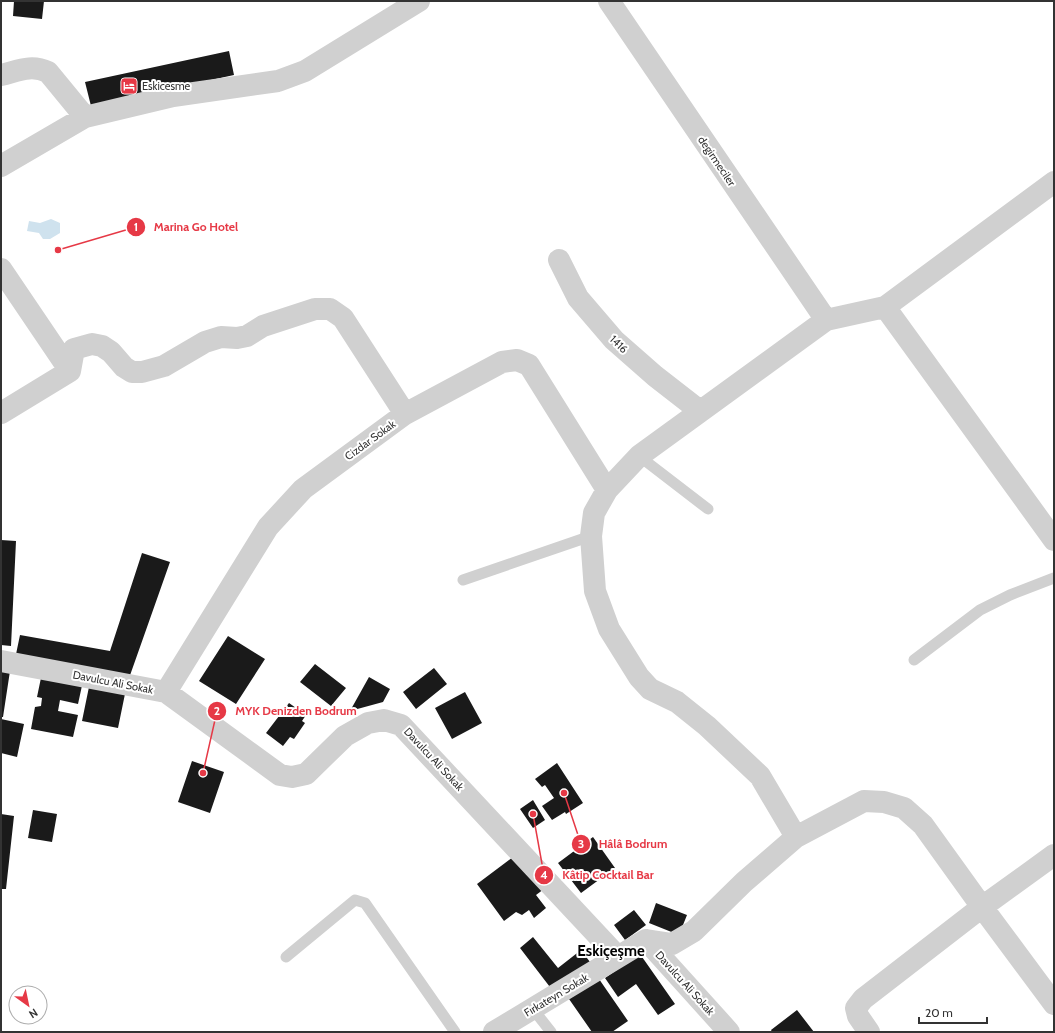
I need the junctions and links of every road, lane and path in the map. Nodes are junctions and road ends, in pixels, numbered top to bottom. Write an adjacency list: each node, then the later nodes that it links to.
1 (419, 1): 4 (street)
2 (609, 1): 10 (street, degirmeciler)
3 (1, 75): 4 (street)
4 (85, 116): 5 (street)
5 (1, 166)
6 (1054, 182): 9 (street)
7 (559, 260): 12 (street, 1416)
8 (1, 270): 11 (street)
9 (885, 307): 10 (street); 19 (street)
10 (826, 320): 12 (street)
11 (70, 371): 13 (street); 14 (street)
12 (700, 411): 15 (street)
13 (1, 413)
14 (405, 414): 16 (street, Cizdar Sokak); 24 (street, Cizdar Sokak)
15 (639, 456): 16 (street); 17 (lane)
16 (607, 490): 18 (street)
17 (708, 509)
18 (590, 536): 21 (lane); 25 (street)
19 (1054, 540)
20 (1054, 578): 22 (lane)
21 (463, 580)
22 (914, 660)
23 (1, 661): 24 (street, Davulcu Ali Sokak)
24 (166, 692): 30 (street, Davulcu Ali Sokak)
25 (796, 837): 27 (street); 28 (street)
26 (1054, 855): 27 (street)
27 (982, 907): 31 (street); 37 (street)
28 (646, 940): 30 (street); 36 (street, Davulcu Ali Sokak)
29 (286, 957): 33 (lane)
30 (618, 957): 32 (street, Fırkateyn Sokak)
31 (1054, 1004)
32 (533, 1009): 34 (street, Fırkateyn Sokak); 35 (lane)
33 (456, 1032)
34 (494, 1032)
35 (551, 1032)
36 (729, 1032)
37 (869, 1032)

